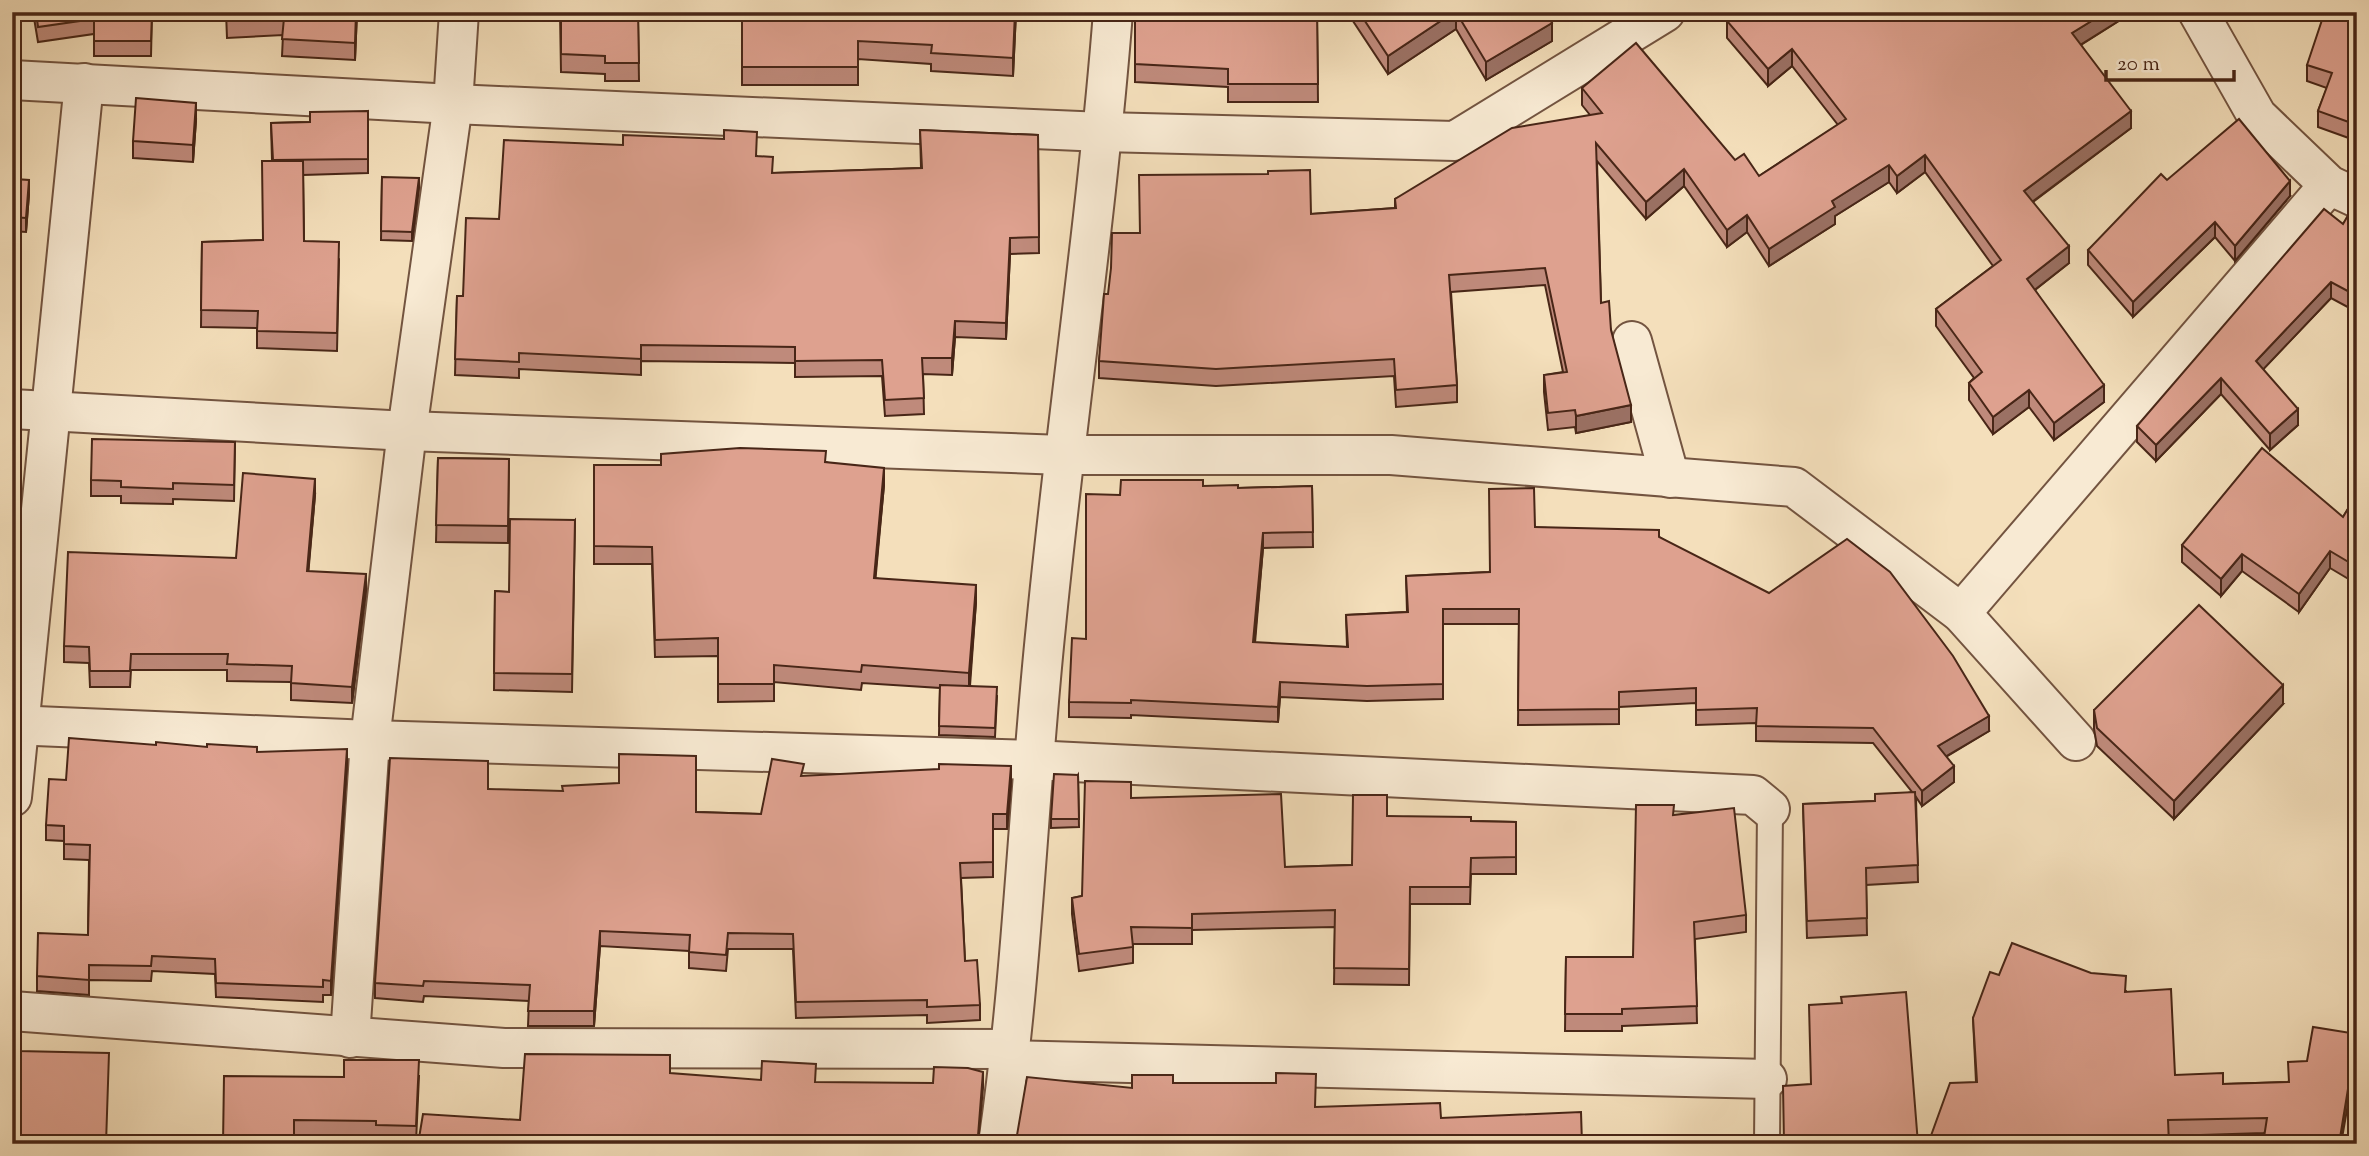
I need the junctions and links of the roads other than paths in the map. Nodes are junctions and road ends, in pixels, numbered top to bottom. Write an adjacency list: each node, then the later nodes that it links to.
1 (459, 12): 7 (street)
2 (1113, 12): 8 (street)
3 (1665, 12): 8 (street)
4 (2198, 12): 9 (street)
5 (12, 80): 6 (street)
6 (84, 83): 7 (street); 11 (street)
7 (453, 104): 8 (street); 12 (street)
8 (1103, 132): 13 (street)
9 (2343, 191): 15 (street)
10 (1632, 341): 14 (street)
11 (30, 410): 12 (street); 16 (street)
12 (407, 431): 13 (street); 17 (street)
13 (1063, 454): 14 (street); 19 (street)
14 (1670, 478): 15 (street)
15 (1961, 613): 18 (street)
16 (17, 725): 17 (street); 20 (street)
17 (370, 740): 19 (street); 23 (street)
18 (2077, 741)
19 (1032, 760): 21 (street); 24 (street)
20 (12, 797)
21 (1770, 809): 25 (lane)
22 (12, 1011): 23 (street)
23 (350, 1038): 24 (street)
24 (1011, 1055): 25 (street); 26 (street)
25 (1767, 1079): 27 (lane)
26 (998, 1144)
27 (1767, 1144)

